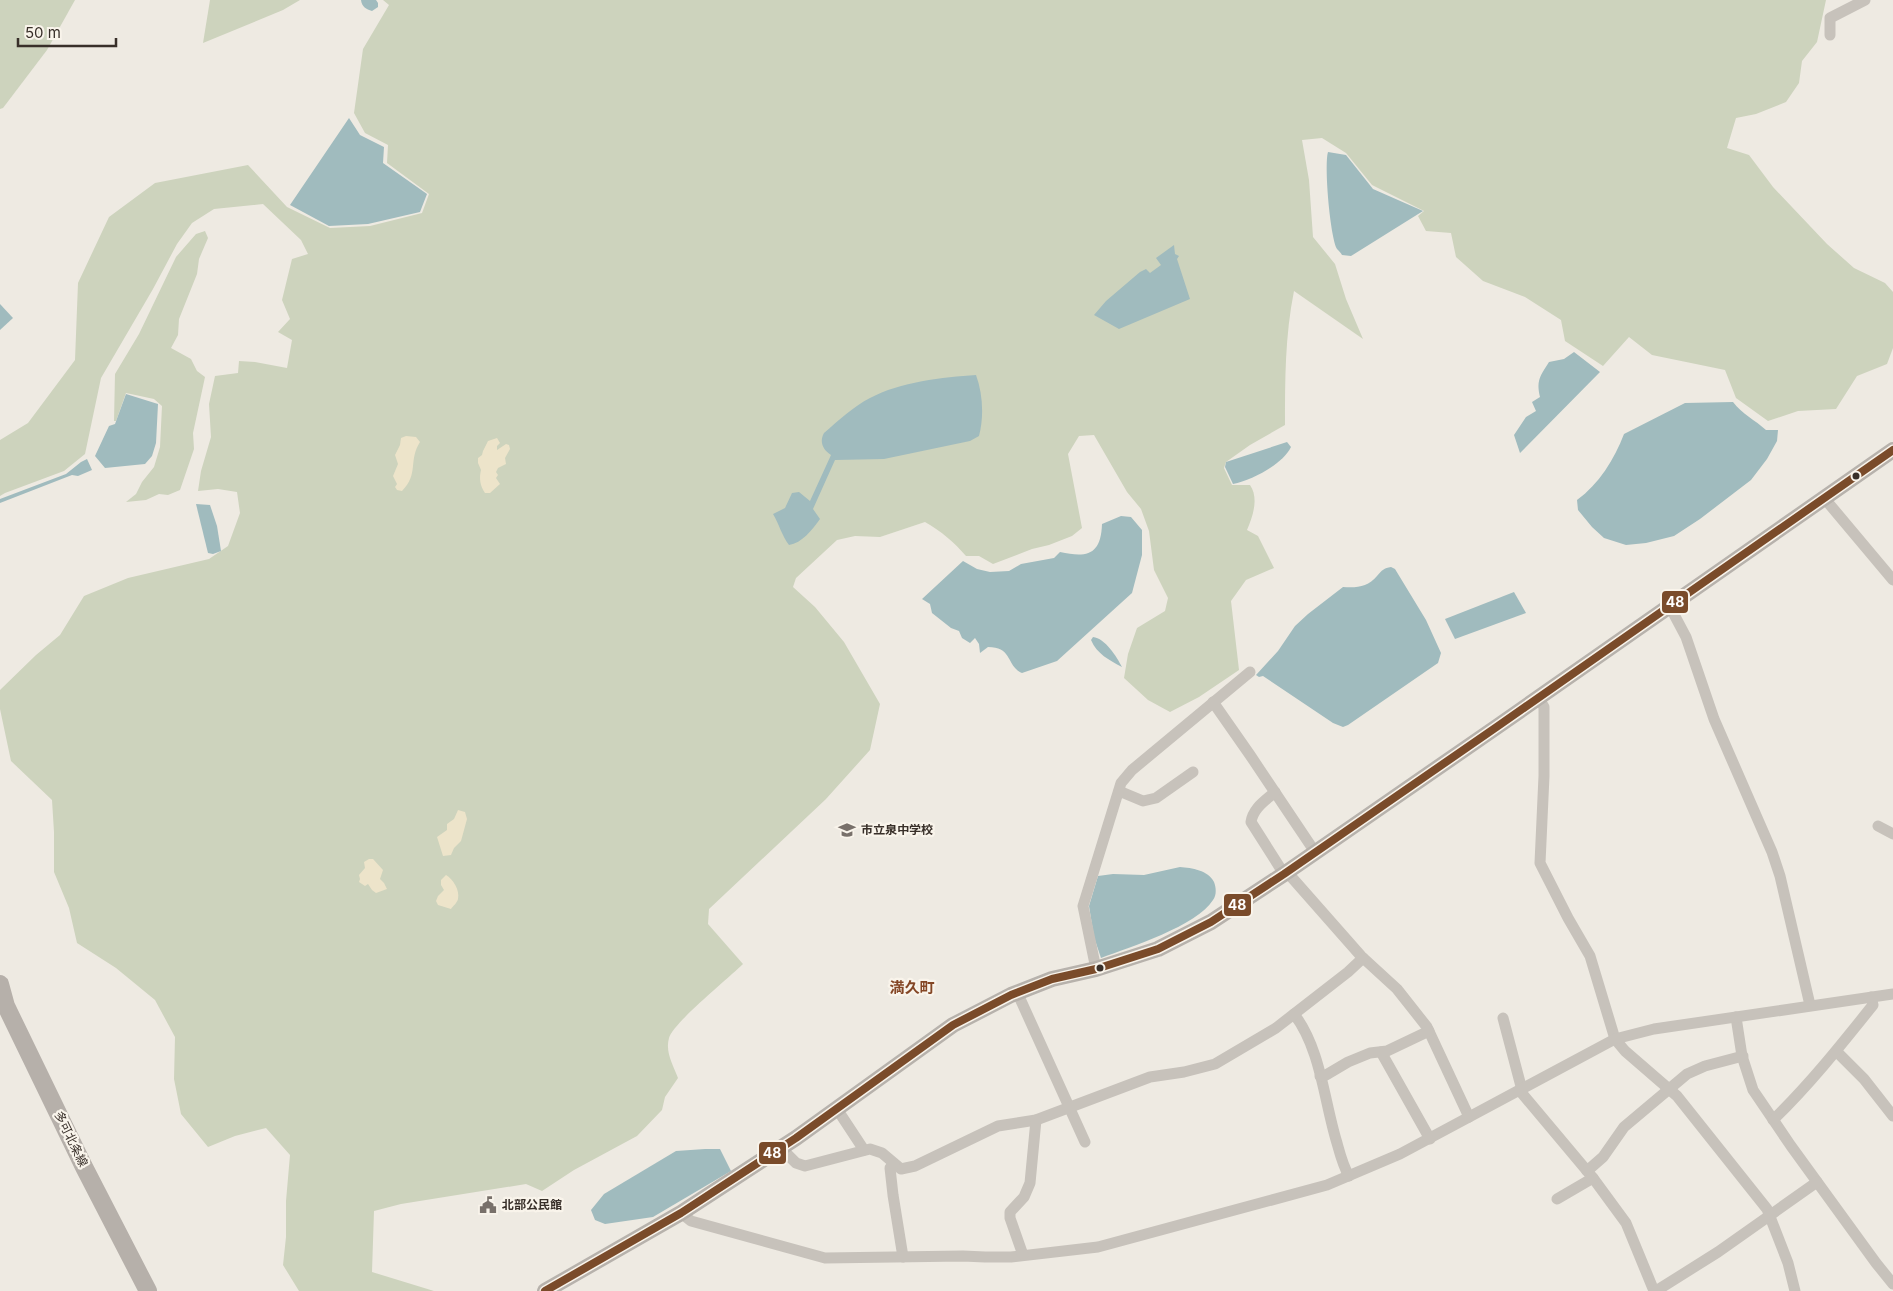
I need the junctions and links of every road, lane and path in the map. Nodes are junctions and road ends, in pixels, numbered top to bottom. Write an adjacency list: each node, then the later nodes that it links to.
1 (1865, 0): 2 (street)
2 (1830, 34)
3 (1893, 450): 4 (main road)
4 (1825, 499): 5 (street); 6 (main road)
5 (1893, 580)
6 (1669, 605): 8 (main road); 23 (street)
7 (1250, 672): 9 (street)
8 (1538, 697): 15 (main road); 28 (street)
9 (1213, 702): 11 (street); 12 (street)
10 (1193, 772): 11 (street)
11 (1119, 790): 18 (street)
12 (1275, 792): 15 (street); 16 (street)
13 (1878, 826): 14 (street)
14 (1893, 834)
15 (1314, 852): 16 (main road)
16 (1285, 873): 17 (street); 18 (main road)
17 (1363, 958): 24 (street); 27 (street)
18 (1096, 969): 20 (main road)
19 (0, 984): 55 (main road, 多可北条線)
20 (1017, 992): 35 (street); 36 (main road)
21 (1893, 994): 22 (street)
22 (1871, 997): 23 (street); 30 (street)
23 (1810, 1005): 25 (street)
24 (1294, 1014): 32 (street); 35 (street)
25 (1736, 1017): 28 (street); 31 (street)
26 (1503, 1018): 34 (street)
27 (1428, 1031): 29 (street); 38 (street)
28 (1616, 1039): 33 (street); 34 (street)
29 (1382, 1052): 32 (street); 41 (street)
30 (1836, 1052): 37 (street); 40 (street)
31 (1743, 1056): 33 (street); 40 (street)
32 (1320, 1076): 47 (street)
33 (1668, 1088): 46 (street); 51 (street)
34 (1521, 1090): 38 (street); 46 (street)
35 (1069, 1108): 39 (street); 42 (street)
36 (837, 1109): 43 (main road); 44 (street)
37 (1893, 1116)
38 (1469, 1117): 41 (street)
39 (1036, 1120): 45 (street); 52 (street)
40 (1773, 1120): 48 (street)
41 (1430, 1139): 47 (street)
42 (1084, 1142)
43 (781, 1148): 44 (street); 50 (main road)
44 (864, 1150): 45 (street)
45 (894, 1164): 53 (street)
46 (1590, 1175): 49 (street); 57 (street)
47 (1349, 1176): 52 (street)
48 (1817, 1182): 51 (street); 54 (street)
49 (1557, 1199)
50 (681, 1214): 53 (street); 56 (main road)
51 (1770, 1216): 57 (street); 58 (street)
52 (1023, 1255): 53 (street)
53 (903, 1257)
54 (1893, 1284)
55 (148, 1291)
56 (545, 1291)
57 (1655, 1291)
58 (1795, 1291)

